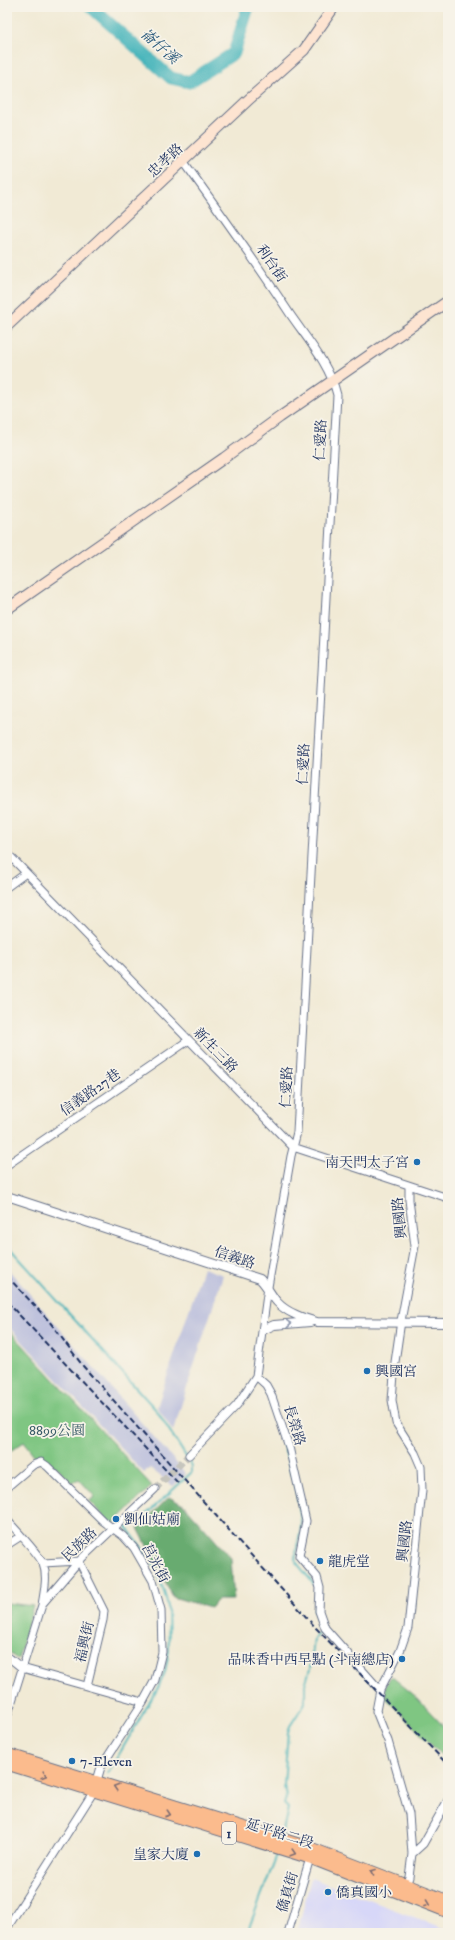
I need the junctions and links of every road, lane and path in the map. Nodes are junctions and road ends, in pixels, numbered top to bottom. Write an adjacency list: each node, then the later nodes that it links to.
1 (334, 7): 2 (main road, 忠孝路)
2 (184, 162): 4 (main road, 忠孝路); 5 (street, 利台街)
3 (448, 301): 5 (main road, 仁愛路)
4 (7, 326)
5 (333, 381): 6 (main road, 仁愛路); 11 (street, 仁愛路)
6 (7, 609)
7 (7, 853): 8 (street, 新生三路)
8 (26, 873): 9 (street); 10 (street, 新生三路)
9 (7, 887)
10 (189, 1040): 11 (street, 新生三路); 12 (street, 信義路27巷)
11 (293, 1147): 13 (street, 新生三路); 16 (street)
12 (7, 1165)
13 (409, 1186): 15 (street, 新生三路); 18 (street, 興國路)
14 (7, 1196): 16 (street, 信義路)
15 (448, 1198)
16 (268, 1287): 17 (street, 信義路); 20 (street)
17 (317, 1322): 18 (street, 信義路); 20 (street, one-way to 17)
18 (401, 1322): 19 (street, 信義路); 35 (street, 興國路)
19 (448, 1323)
20 (263, 1330): 21 (street)
21 (256, 1376): 22 (street); 35 (street, 長榮路)
22 (189, 1455)
23 (7, 1487): 26 (street, 莒光街)
24 (155, 1489): 26 (street, 民族路)
25 (7, 1520): 27 (street)
26 (114, 1529): 29 (street, 民族路); 36 (street, 莒光街)
27 (21, 1536): 28 (street); 30 (street)
28 (7, 1545)
29 (79, 1561): 30 (street); 31 (street, 民族路); 34 (street, 福興街)
30 (43, 1563): 31 (street)
31 (42, 1605): 33 (street)
32 (7, 1656): 33 (street)
33 (22, 1668): 34 (street); 37 (street)
34 (87, 1686): 36 (street)
35 (380, 1690): 42 (street, 興國路)
36 (143, 1702): 40 (street, 莒光街)
37 (7, 1717)
38 (7, 1754): 40 (main road, 延平路二段 / 1)
39 (7, 1764): 40 (main road, 延平路二段 / 1, one-way to 40)
40 (96, 1786): 43 (main road, 延平路二段 / 1, one-way to 43); 44 (main road, 延平路二段 / 1, one-way to 40); 47 (street, 莒光街)
41 (448, 1800): 42 (street)
42 (412, 1854): 44 (street, 興國路)
43 (310, 1858): 44 (main road, 延平路二段 / 1); 48 (street, 僑真街)
44 (404, 1890): 45 (main road, 延平路二段 / 1); 46 (main road, 延平路二段 / 1, one-way to 46)
45 (448, 1901)
46 (448, 1912)
47 (7, 1928)
48 (288, 1933)

